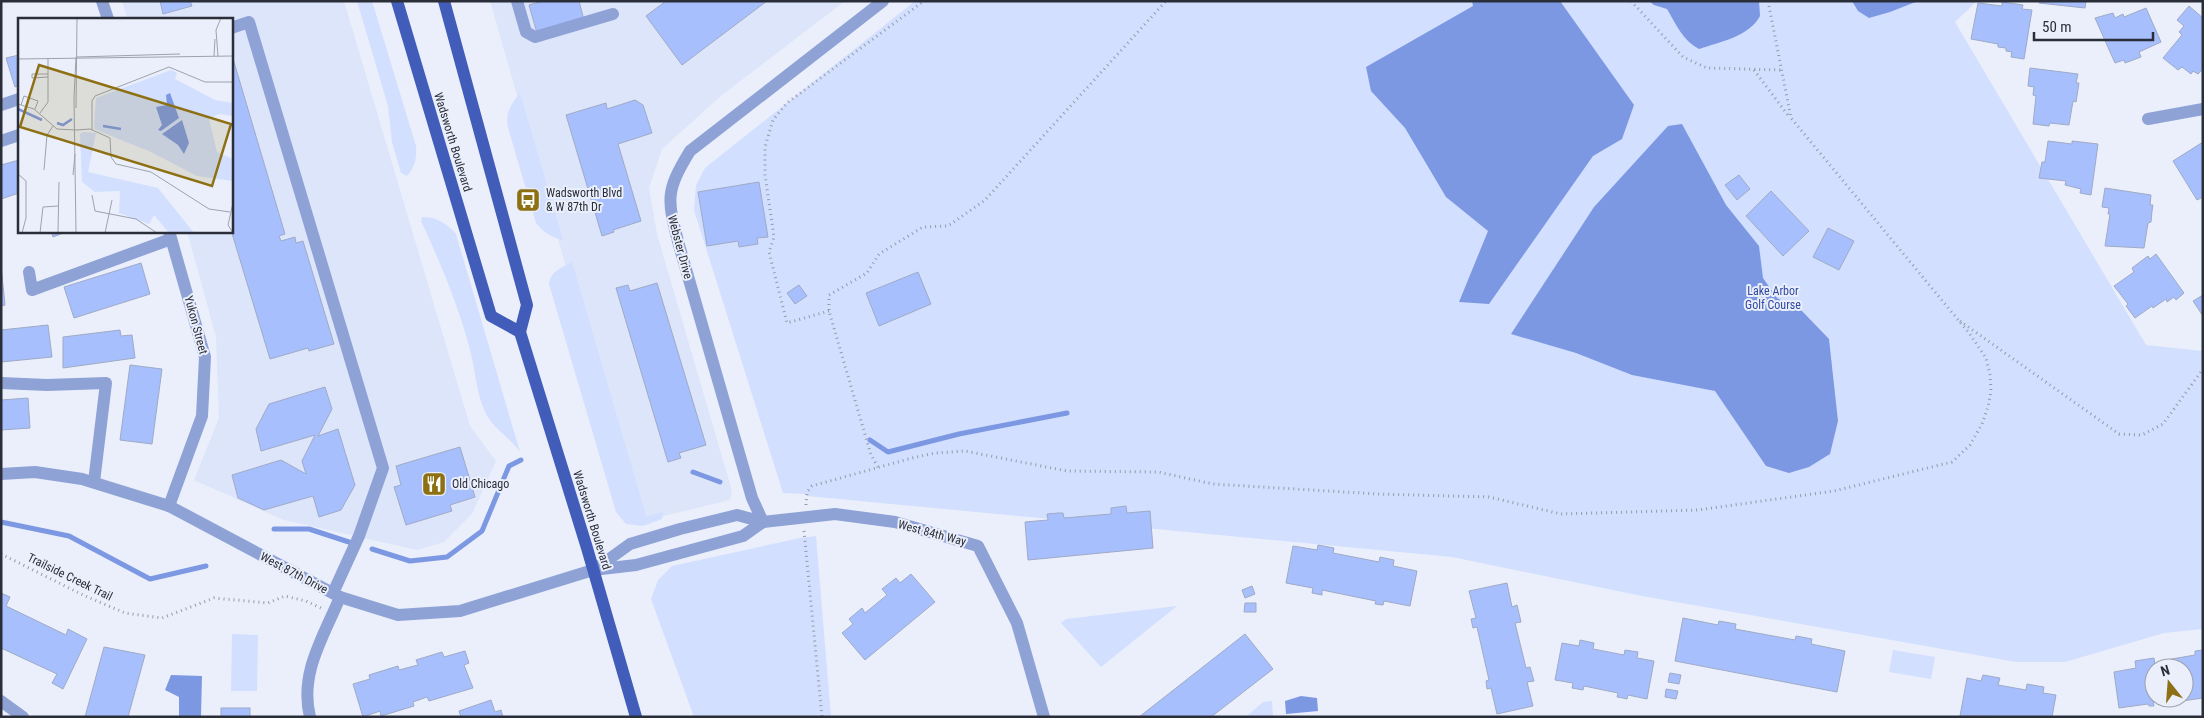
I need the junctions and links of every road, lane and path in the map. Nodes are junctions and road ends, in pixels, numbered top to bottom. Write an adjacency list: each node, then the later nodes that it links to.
1 (102, 1): 11 (street)
2 (396, 1): 26 (main road, Wadsworth Boulevard)
3 (444, 1): 26 (main road)
4 (517, 1): 10 (street)
5 (883, 1): 34 (street, Webster Drive)
6 (924, 1): 24 (path)
7 (1166, 1): 24 (path)
8 (1631, 1): 13 (path)
9 (1768, 1): 14 (path)
10 (613, 14)
11 (108, 18)
12 (232, 28): 37 (street)
13 (1754, 70): 14 (path); 18 (path)
14 (1782, 70): 18 (path)
15 (18, 99): 16 (street)
16 (1, 105)
17 (2203, 109): 19 (street)
18 (1791, 118): 25 (path)
19 (2148, 119)
20 (18, 135): 21 (street)
21 (1, 141)
22 (170, 235): 23 (street); 32 (street, Yukon Street)
23 (29, 272)
24 (829, 311): 29 (path)
25 (1956, 317): 27 (path); 29 (path)
26 (520, 332): 36 (main road, Wadsworth Boulevard)
27 (2203, 369)
28 (1, 384): 31 (street)
29 (878, 467): 33 (path)
30 (1, 474): 31 (street, West 87th Drive)
31 (94, 482): 32 (street, West 87th Drive)
32 (169, 506): 37 (street, West 87th Drive)
33 (805, 516): 34 (street, West 84th Way); 43 (path); 44 (street, West 84th Way)
34 (763, 522): 36 (street, West 84th Way); 36 (street, West 84th Way)
35 (1, 554): 38 (path, Trailside Creek Trail)
36 (594, 570): 37 (street, West 87th Drive); 42 (main road, Wadsworth Boulevard)
37 (336, 595): 38 (street)
38 (333, 613): 41 (street)
39 (1, 702): 40 (street)
40 (23, 717)
41 (310, 717)
42 (636, 717)
43 (822, 717)
44 (1044, 717)

